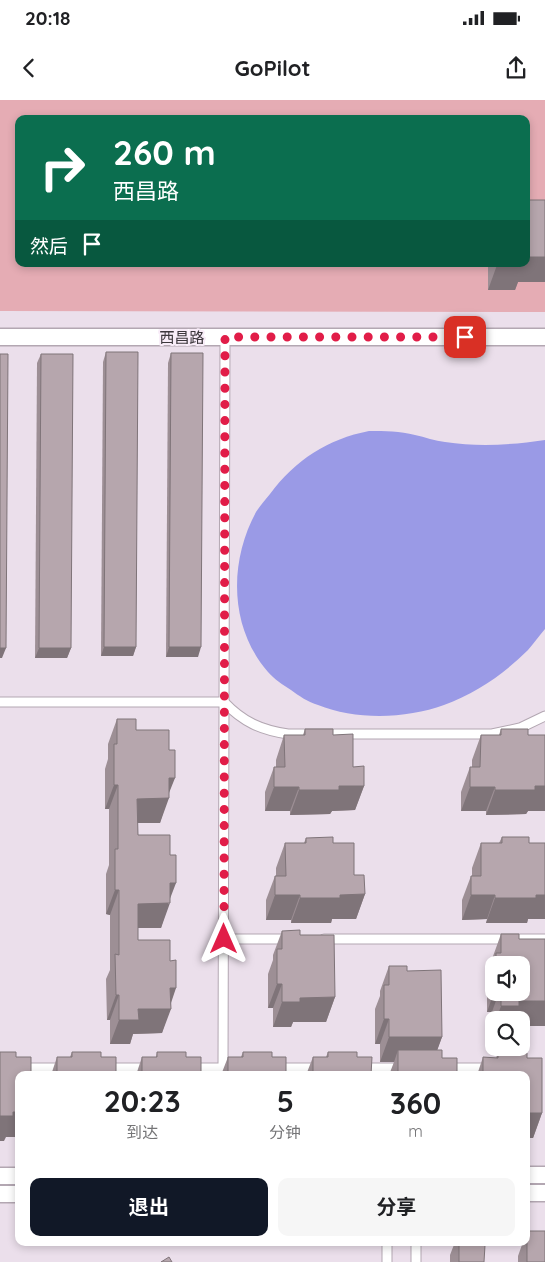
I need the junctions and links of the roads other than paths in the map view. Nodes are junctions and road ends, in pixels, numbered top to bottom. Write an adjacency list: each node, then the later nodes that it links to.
1 (225, 337): 2 (street, 西昌路); 3 (street, 西昌路); 5 (lane)
2 (545, 337)
3 (0, 338)
4 (0, 702): 5 (lane)
5 (224, 702): 6 (lane); 7 (lane)
6 (545, 716)
7 (224, 939): 8 (lane); 14 (lane)
8 (545, 939)
9 (0, 1068): 10 (lane)
10 (78, 1068)
11 (97, 1068): 12 (lane)
12 (155, 1068)
13 (184, 1068): 14 (lane)
14 (223, 1068): 15 (lane)
15 (233, 1068)
16 (262, 1068): 17 (lane)
17 (330, 1068)
18 (350, 1068): 19 (lane)
19 (408, 1068)
20 (438, 1068): 21 (lane)
21 (496, 1068)
22 (530, 1175): 23 (street)
23 (545, 1175)
24 (0, 1176): 25 (street)
25 (15, 1176)
26 (530, 1193): 27 (street)
27 (545, 1193)
28 (0, 1194): 29 (street)
29 (15, 1194)
30 (387, 1246): 32 (lane)
31 (416, 1246): 33 (lane)
32 (387, 1262)
33 (416, 1262)

